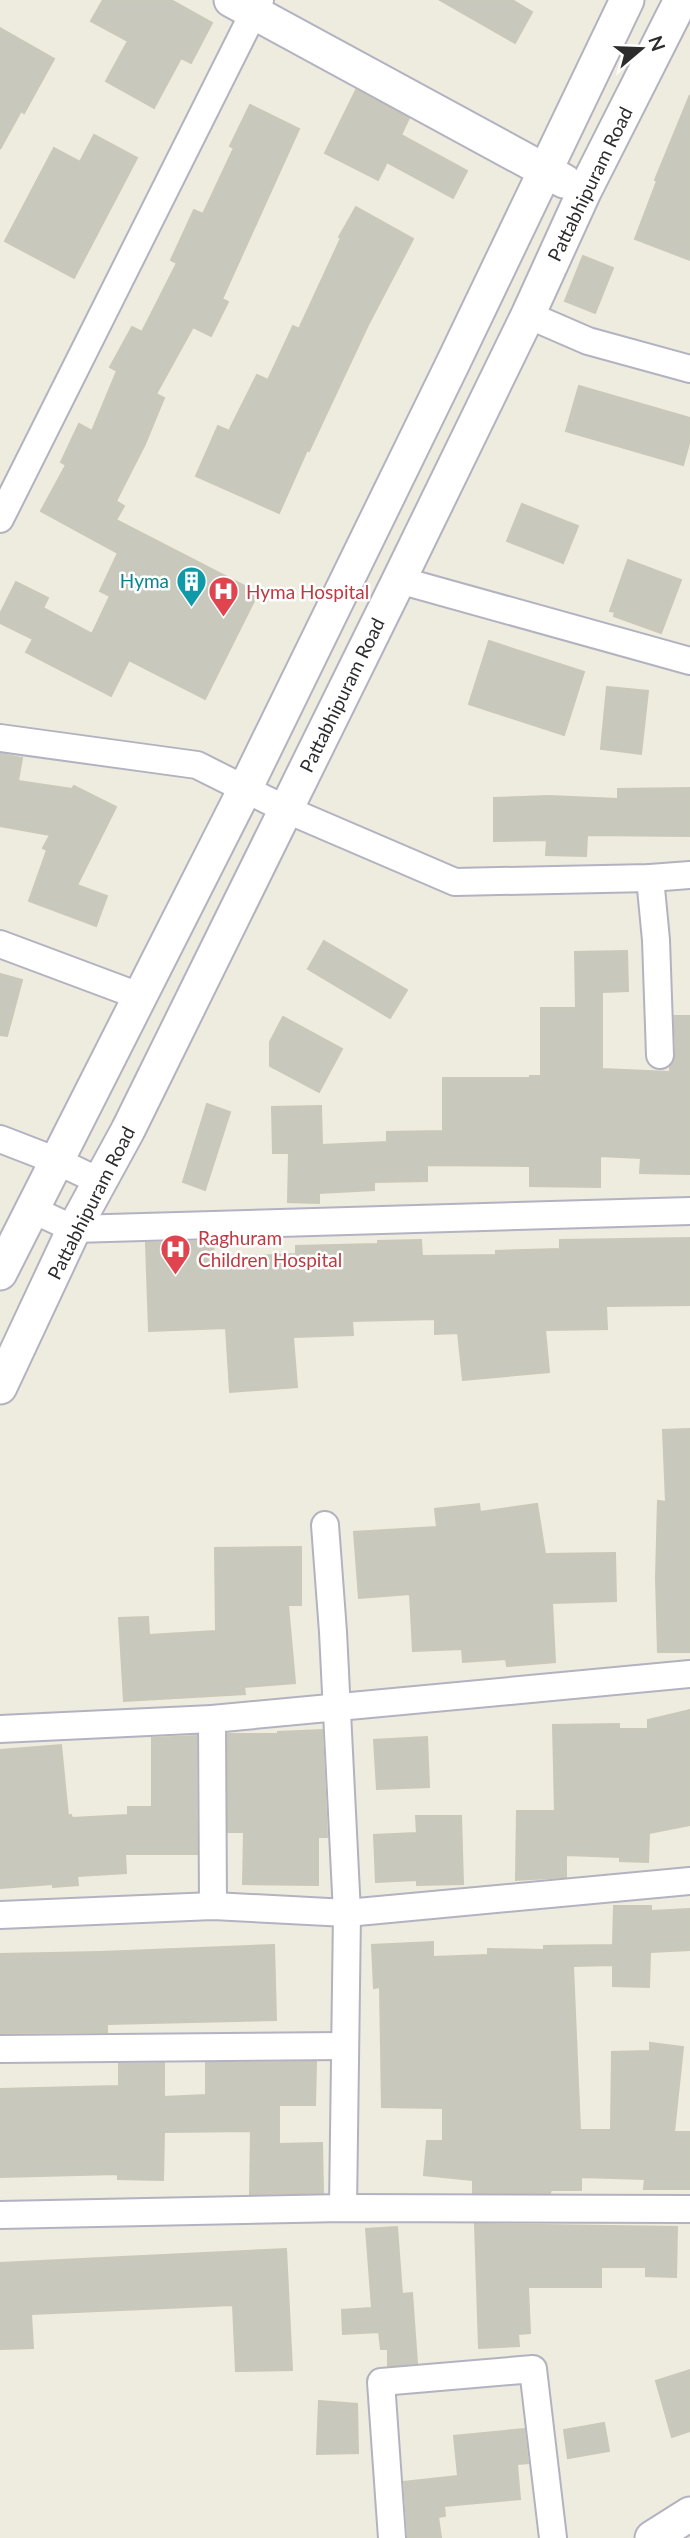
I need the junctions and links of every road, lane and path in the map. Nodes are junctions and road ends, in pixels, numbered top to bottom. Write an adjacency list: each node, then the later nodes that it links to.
1 (627, 0): 4 (street)
2 (681, 0): 5 (street, Pattabhipuram Road)
3 (248, 4): 4 (street); 8 (street)
4 (546, 171): 5 (street); 12 (street)
5 (584, 192): 6 (street, Pattabhipuram Road)
6 (528, 315): 7 (street); 9 (street, Pattabhipuram Road)
7 (690, 369)
8 (0, 519)
9 (399, 580): 10 (street); 13 (street, Pattabhipuram Road)
10 (690, 661)
11 (0, 738): 12 (street)
12 (245, 789): 13 (street); 17 (street)
13 (285, 809): 15 (street); 21 (street, Pattabhipuram Road)
14 (690, 875): 15 (street)
15 (650, 878): 18 (street)
16 (0, 944): 17 (street)
17 (139, 996): 20 (street)
18 (660, 1055)
19 (0, 1139): 20 (street)
20 (57, 1161): 21 (street); 22 (street)
21 (101, 1182): 24 (street, Pattabhipuram Road)
22 (31, 1209): 24 (street); 25 (street)
23 (690, 1211): 24 (street)
24 (74, 1229): 26 (street, Pattabhipuram Road)
25 (0, 1273)
26 (0, 1387)
27 (325, 1525): 29 (street)
28 (690, 1674): 29 (street)
29 (336, 1709): 30 (street); 34 (street)
30 (212, 1719): 31 (street); 33 (street)
31 (0, 1729)
32 (690, 1881): 34 (street)
33 (213, 1906): 34 (street); 35 (street)
34 (347, 1913): 36 (street)
35 (0, 1915)
36 (344, 2046): 37 (street); 38 (street)
37 (0, 2049)
38 (343, 2208): 39 (street); 40 (street)
39 (690, 2209)
40 (0, 2215)
41 (690, 2514): 44 (street)
42 (392, 2538): 43 (street)
43 (553, 2538)
44 (652, 2538)

